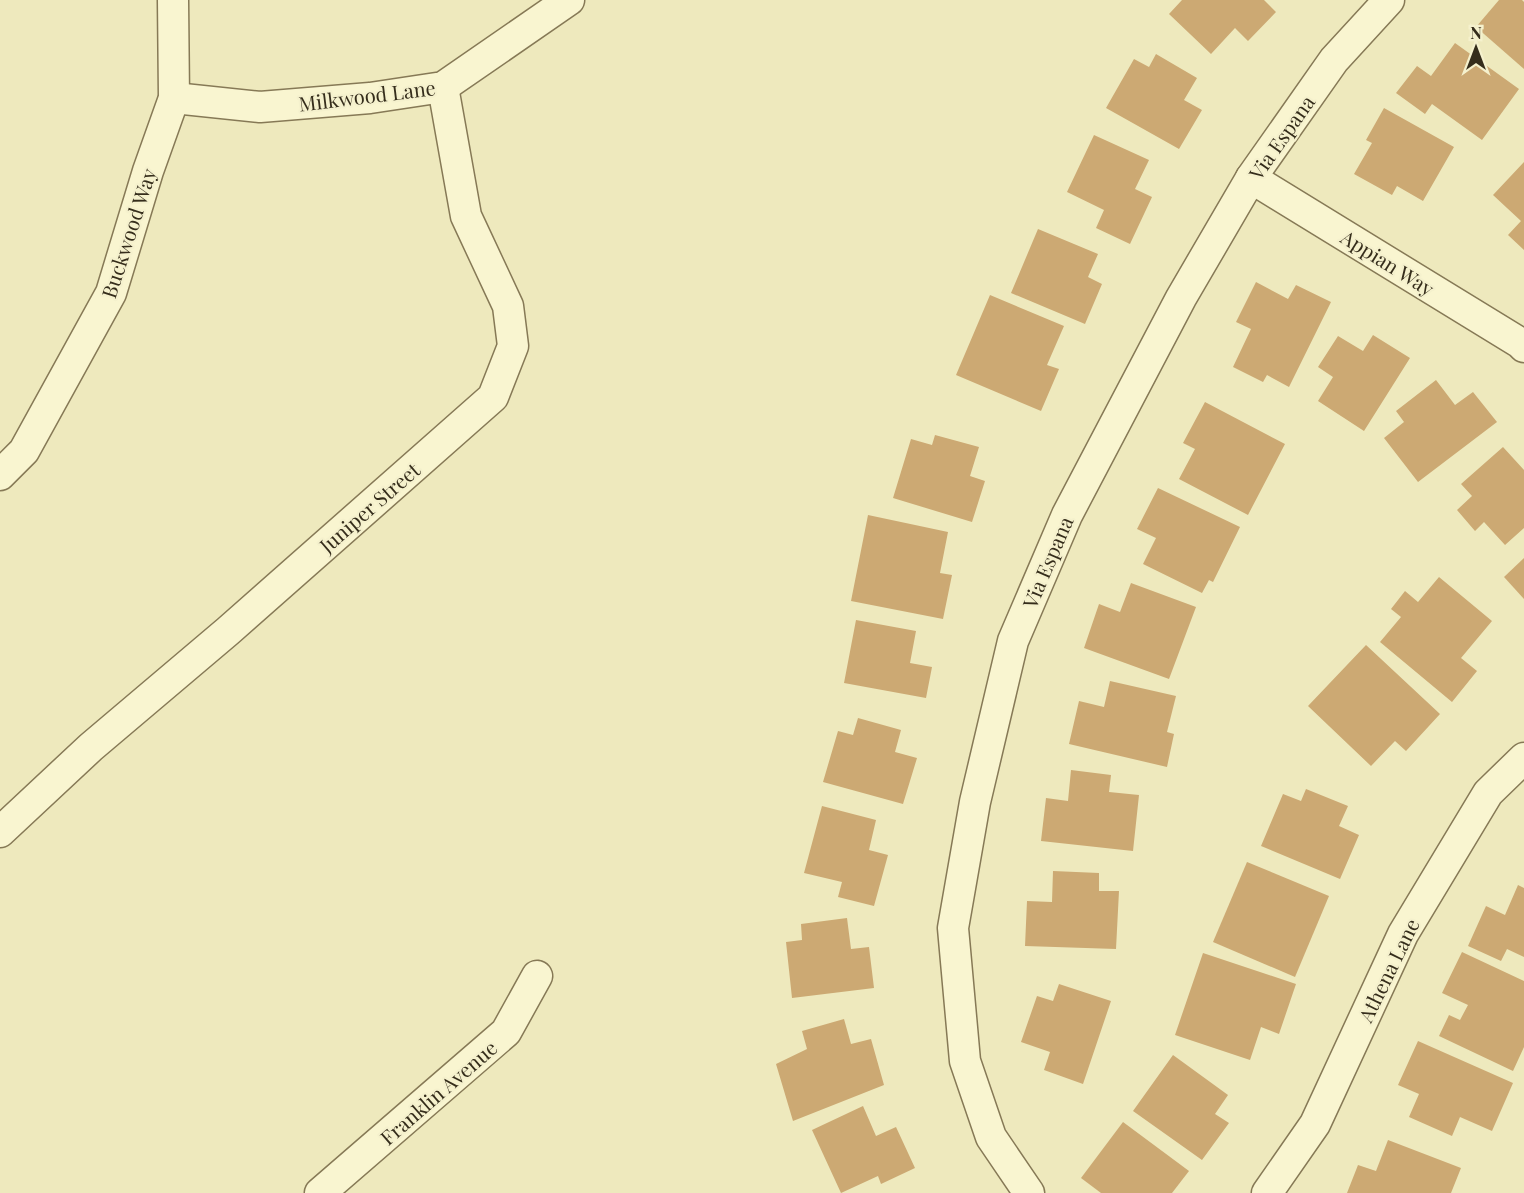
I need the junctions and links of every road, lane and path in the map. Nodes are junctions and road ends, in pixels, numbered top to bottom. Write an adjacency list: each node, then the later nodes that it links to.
1 (173, 0): 5 (street, Buckwood Way)
2 (569, 0): 4 (street, Milkwood Lane)
3 (1389, 0): 6 (street, Via Espana)
4 (443, 87): 5 (street, Milkwood Lane); 10 (street, Juniper Street)
5 (174, 98): 8 (street, Buckwood Way)
6 (1251, 178): 7 (street, Appian Way); 13 (street, Via Espana)
7 (1524, 347)
8 (0, 475)
9 (1524, 758): 14 (street, Athena Lane)
10 (0, 832)
11 (537, 976): 12 (street, Franklin Avenue)
12 (320, 1193)
13 (1029, 1193)
14 (1267, 1193)

